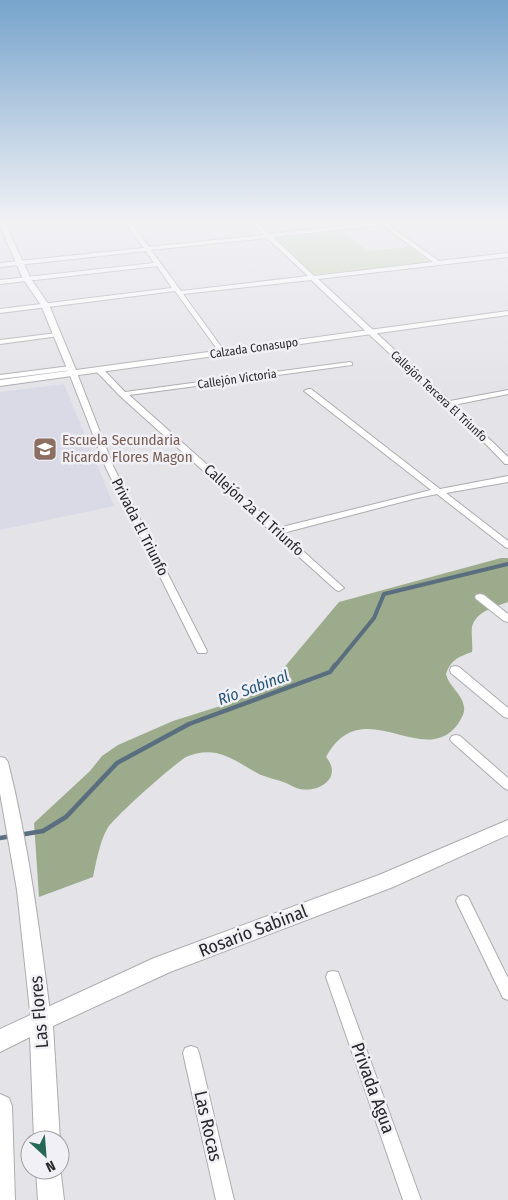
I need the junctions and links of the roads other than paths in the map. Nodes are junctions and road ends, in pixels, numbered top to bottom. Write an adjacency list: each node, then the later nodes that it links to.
1 (45, 277): 5 (street)
2 (168, 277): 7 (street)
3 (321, 277): 4 (street)
4 (313, 278): 7 (street); 11 (street, Callejón Tercera El Triunfo)
5 (27, 279): 6 (street); 8 (street)
6 (0, 282)
7 (178, 291): 8 (street); 14 (street)
8 (45, 305): 9 (street); 12 (street)
9 (0, 311)
10 (508, 313): 11 (street, Calzada Conasupo)
11 (369, 332): 14 (street, Calzada Conasupo); 23 (street, Callejón Tercera El Triunfo)
12 (57, 334): 13 (street); 17 (street)
13 (0, 342)
14 (222, 352): 16 (street, Calzada Conasupo)
15 (350, 364): 22 (street, Callejón Victoria)
16 (99, 370): 17 (street, Calzada Conasupo); 22 (street, Callejón 2a El Triunfo)
17 (72, 371): 18 (street); 19 (street, Calzada Conasupo); 32 (street, Privada El Triunfo)
18 (0, 377)
19 (0, 383)
20 (308, 391): 26 (street)
21 (508, 392): 23 (street)
22 (123, 394): 27 (street, Callejón 2a El Triunfo)
23 (448, 404): 24 (street, Callejón Tercera El Triunfo)
24 (508, 462)
25 (508, 479): 26 (street)
26 (438, 491): 27 (street); 28 (street)
27 (278, 531): 29 (street, Callejón 2a El Triunfo)
28 (508, 545)
29 (339, 588)
30 (480, 597): 31 (street)
31 (508, 619)
32 (202, 650)
33 (455, 670): 34 (street)
34 (508, 714)
35 (456, 739): 37 (street)
36 (0, 762): 42 (street, Las Flores)
37 (508, 785)
38 (508, 827): 42 (main road, Rosario Sabinal)
39 (463, 901): 41 (street)
40 (333, 976): 51 (street, Privada Agua)
41 (508, 993)
42 (41, 1020): 43 (main road, Rosario Sabinal); 46 (main road, Las Flores)
43 (0, 1041)
44 (190, 1053): 50 (street, Las Rocas)
45 (0, 1106): 48 (main road)
46 (46, 1130)
47 (50, 1180): 49 (main road)
48 (2, 1200)
49 (51, 1200)
50 (225, 1200)
51 (412, 1200)

